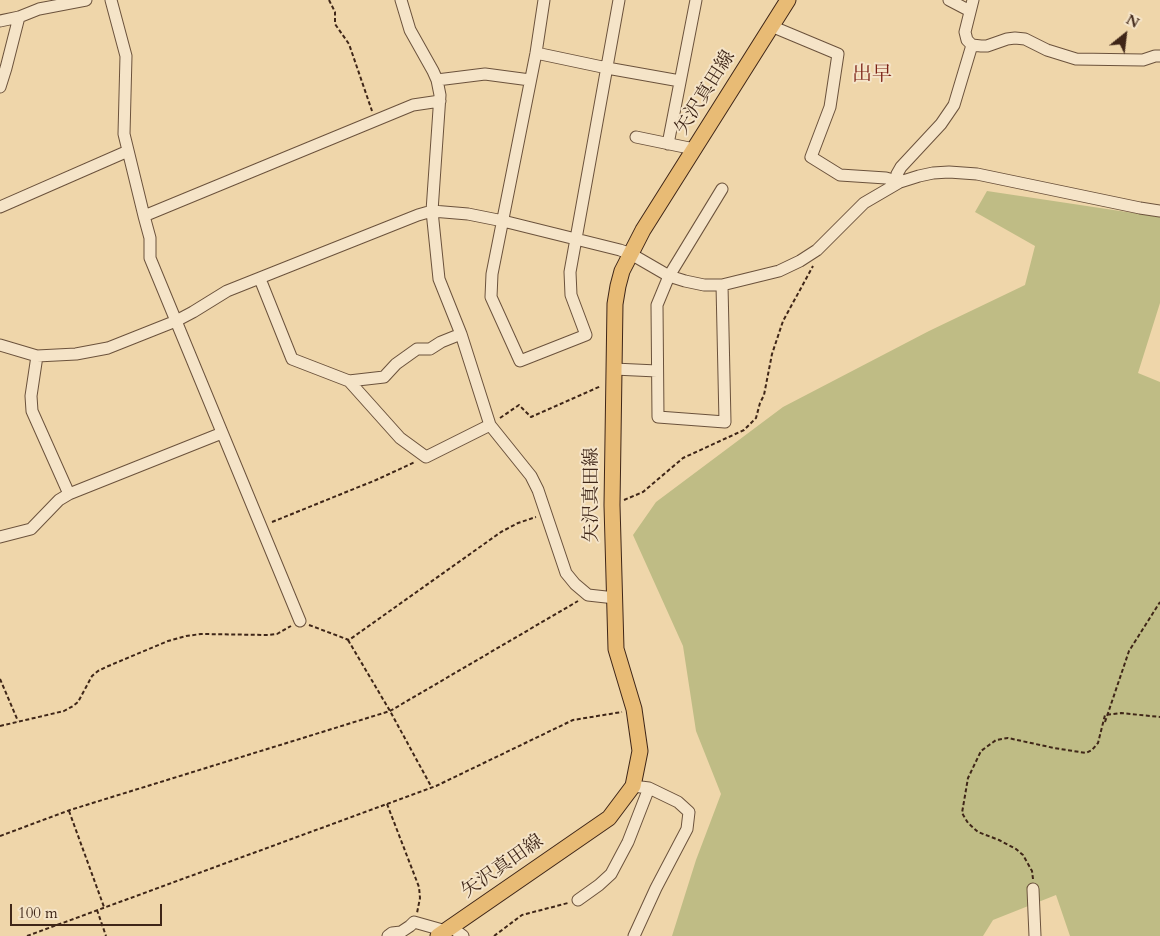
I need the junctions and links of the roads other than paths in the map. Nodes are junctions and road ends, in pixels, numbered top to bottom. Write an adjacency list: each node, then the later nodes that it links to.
1 (86, 0): 9 (street)
2 (111, 0): 26 (street)
3 (401, 0): 18 (street)
4 (544, 0): 15 (street)
5 (619, 0): 17 (street)
6 (696, 0): 20 (street)
7 (788, 0): 13 (main road, 矢沢真田線)
8 (949, 0): 10 (street)
9 (57, 3): 11 (street)
10 (972, 5): 14 (street)
11 (18, 17): 12 (street); 21 (street)
12 (0, 21)
13 (771, 26): 25 (main road, 矢沢真田線); 27 (street)
14 (972, 45): 16 (street); 27 (street)
15 (536, 53): 17 (street); 19 (street)
16 (1160, 56)
17 (607, 68): 20 (street); 34 (street)
18 (437, 80): 19 (street); 22 (street)
19 (530, 80): 33 (street)
20 (680, 81): 24 (street)
21 (0, 87)
22 (440, 101): 30 (street); 32 (street)
23 (636, 137): 24 (street)
24 (668, 144): 25 (street)
25 (694, 149): 35 (main road, 矢沢真田線)
26 (128, 150): 29 (street); 32 (street)
27 (900, 182): 31 (street); 38 (street)
28 (722, 189): 36 (street)
29 (0, 207)
30 (432, 211): 33 (street); 37 (street); 40 (street)
31 (1160, 211)
32 (144, 216): 39 (street)
33 (503, 221): 34 (street); 34 (street)
34 (576, 239): 35 (street)
35 (631, 254): 36 (street); 44 (main road, 矢沢真田線)
36 (669, 276): 38 (street); 43 (street)
37 (260, 279): 39 (street); 45 (street)
38 (722, 285): 43 (street)
39 (176, 321): 42 (street); 47 (street)
40 (461, 334): 45 (street); 46 (street)
41 (0, 345): 42 (street)
42 (36, 356): 48 (street)
43 (657, 371): 44 (street)
44 (614, 375): 50 (main road, 矢沢真田線)
45 (349, 381): 46 (street)
46 (490, 425): 50 (street)
47 (222, 433): 48 (street); 51 (street)
48 (69, 494): 49 (street)
49 (0, 537)
50 (615, 598): 52 (main road, 矢沢真田線)
51 (300, 621)
52 (633, 786): 53 (street); 56 (main road, 矢沢真田線)
53 (649, 788): 55 (street); 58 (street)
54 (1033, 889): 59 (street)
55 (578, 900)
56 (450, 933): 57 (street)
57 (388, 936)
58 (634, 936)
59 (1035, 936)

